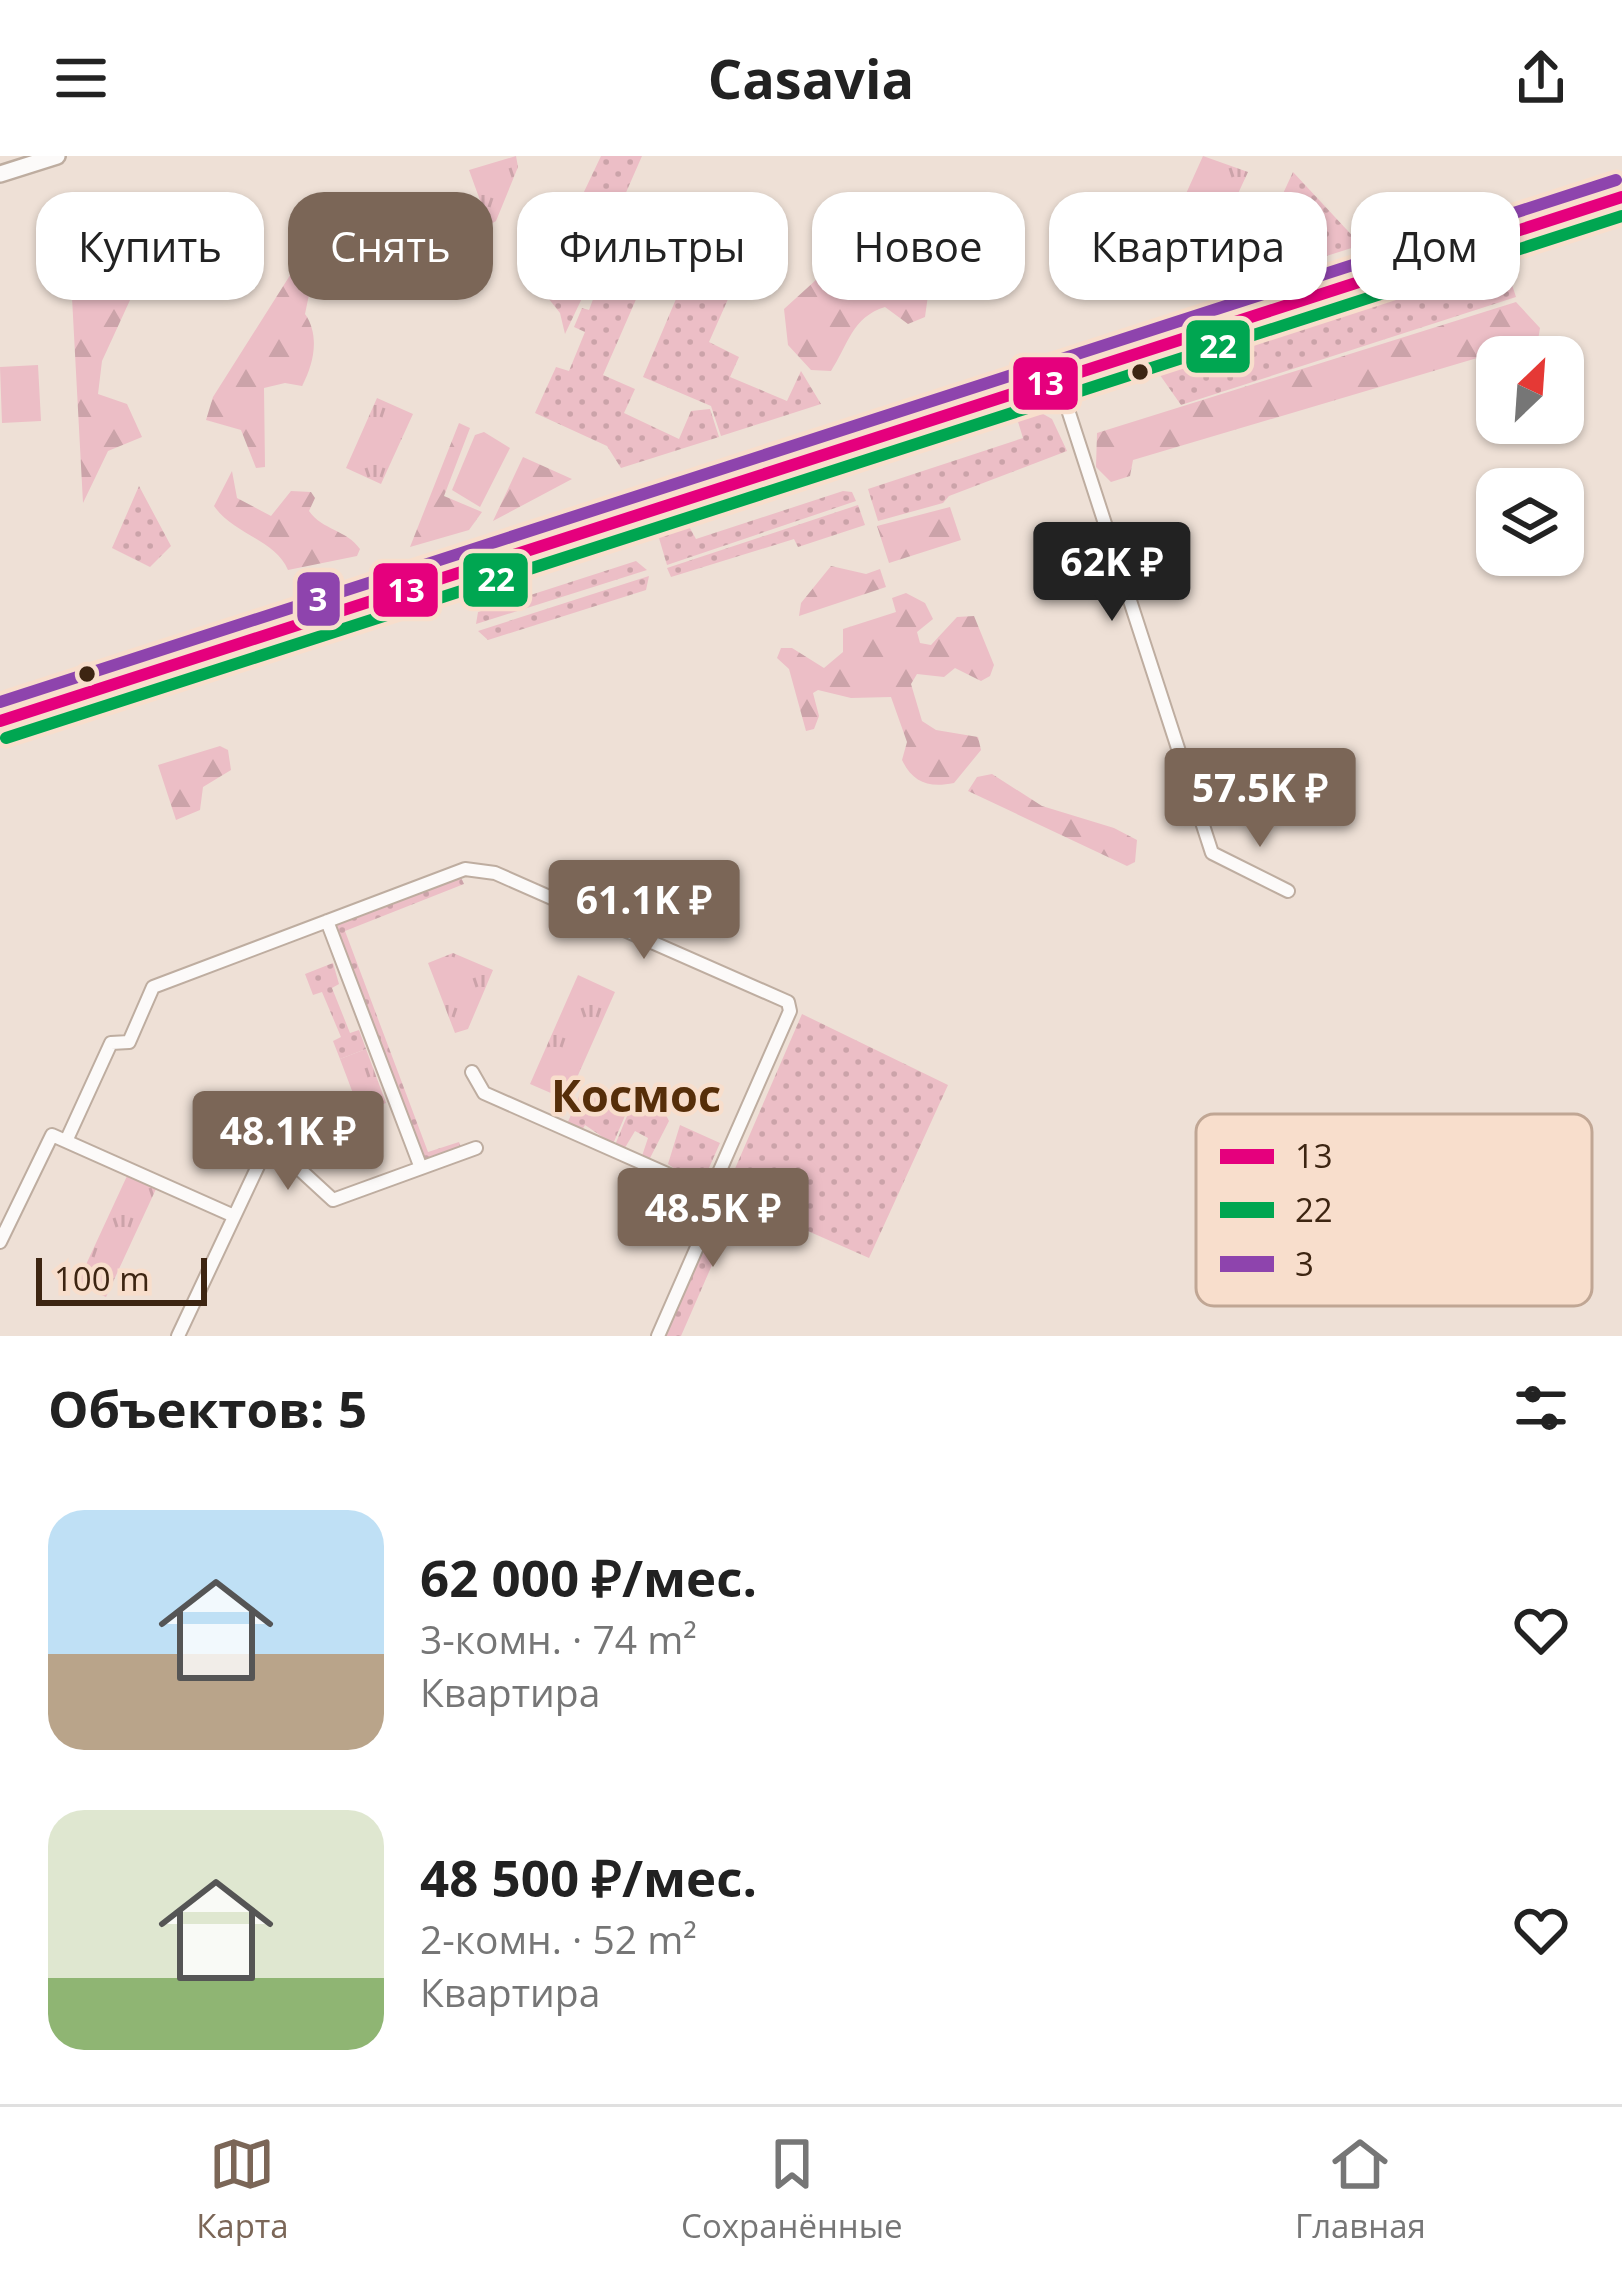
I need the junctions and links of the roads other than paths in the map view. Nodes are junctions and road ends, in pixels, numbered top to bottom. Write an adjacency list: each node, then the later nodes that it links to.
1 (57, 156): 2 (street)
2 (0, 174)
3 (1622, 197): 4 (main road)
4 (1058, 379): 5 (main road); 6 (street)
5 (0, 721)
6 (1288, 891)
7 (327, 921): 9 (street); 11 (street); 12 (street)
8 (472, 1072): 12 (street)
9 (67, 1139): 13 (street); 14 (street)
10 (476, 1148): 11 (street)
11 (421, 1168): 13 (street)
12 (710, 1193): 16 (street)
13 (234, 1216): 15 (street)
14 (0, 1242)
15 (178, 1336)
16 (658, 1336)

